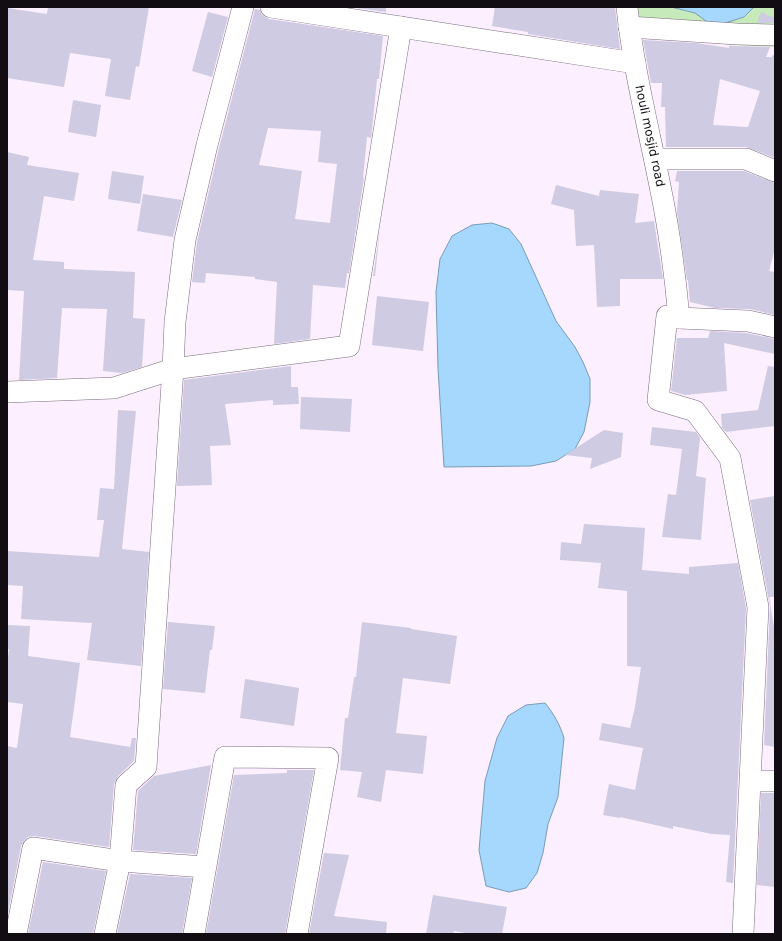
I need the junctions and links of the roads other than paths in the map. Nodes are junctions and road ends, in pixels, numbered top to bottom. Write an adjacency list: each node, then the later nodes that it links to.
1 (243, 7): 11 (street)
2 (271, 7): 4 (street)
3 (628, 17): 5 (street); 6 (street, houli mosjid road)
4 (401, 27): 6 (street); 11 (street)
5 (775, 35)
6 (635, 63): 7 (street, houli mosjid road)
7 (655, 159): 8 (street); 9 (street, houli mosjid road)
8 (775, 171)
9 (679, 318): 10 (street); 13 (street)
10 (775, 327)
11 (173, 369): 12 (street); 15 (street)
12 (7, 392)
13 (751, 781): 14 (street); 21 (street)
14 (775, 782)
15 (120, 861): 16 (street); 17 (street); 18 (street)
16 (206, 867): 19 (street); 20 (street)
17 (16, 934)
18 (105, 934)
19 (194, 934)
20 (297, 934)
21 (743, 934)

